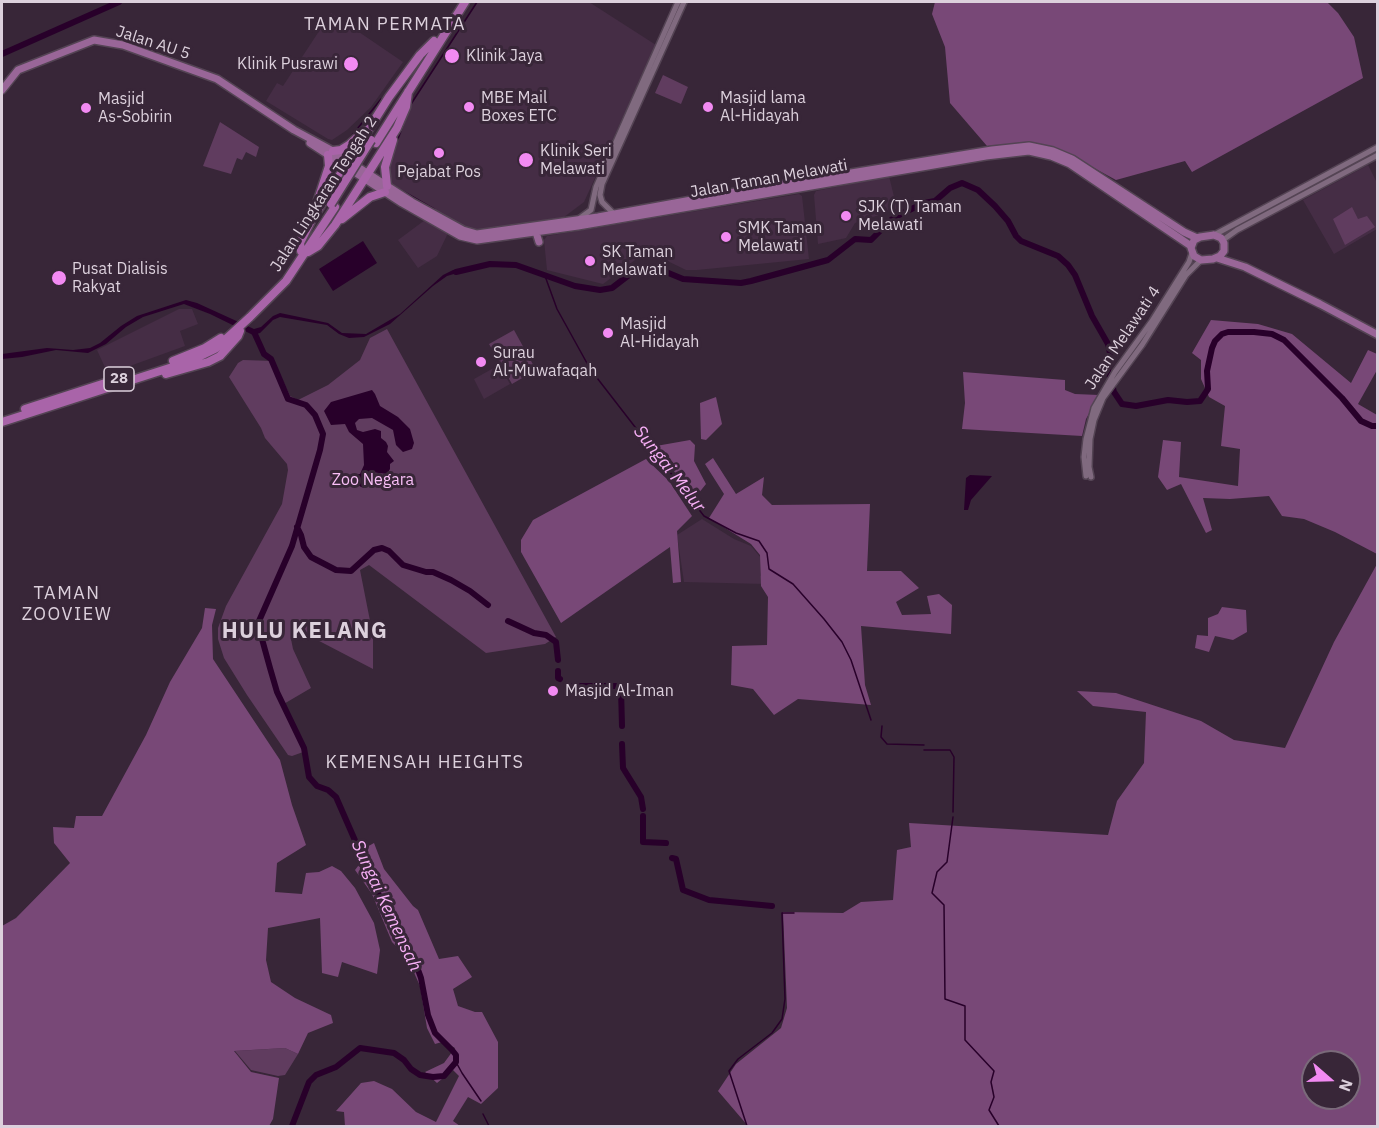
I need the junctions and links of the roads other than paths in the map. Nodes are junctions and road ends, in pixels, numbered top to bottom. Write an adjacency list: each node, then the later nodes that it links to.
1 (459, 2): 5 (highway, Jalan Lingkaran Tengah 2 / 28)
2 (465, 2): 7 (highway, Jalan Lingkaran Tengah 2 / 28)
3 (678, 2): 8 (street)
4 (684, 2): 24 (street)
5 (434, 41): 10 (highway); 12 (highway, Jalan Lingkaran Tengah 2 / 28)
6 (2, 90): 15 (main road, Jalan AU 5)
7 (408, 92): 11 (highway); 12 (highway, Jalan Lingkaran Tengah 2 / 28)
8 (628, 114): 9 (street); 25 (street)
9 (619, 119)
10 (374, 120): 13 (highway); 15 (highway)
11 (397, 128): 16 (highway); 21 (highway)
12 (374, 141): 35 (highway, Jalan Lingkaran Tengah 2 / 28, bridge)
13 (360, 143): 16 (highway); 18 (highway)
14 (1377, 147): 30 (street)
15 (330, 153): 18 (main road, Jalan Taman Melawati); 26 (highway)
16 (379, 155): 19 (highway)
17 (1377, 155): 33 (street)
18 (347, 164): 19 (main road, Jalan Taman Melawati); 20 (highway)
19 (366, 176): 21 (main road, Jalan Taman Melawati); 22 (highway)
20 (331, 189): 22 (highway); 26 (highway)
21 (386, 189): 23 (main road, Jalan Taman Melawati); 28 (highway); 29 (main road, Jalan Taman Melawati)
22 (356, 192): 28 (highway)
23 (429, 211): 27 (main road, Jalan Taman Melawati); 27 (main road)
24 (614, 214): 25 (main road, Jalan Taman Melawati); 31 (main road, Jalan Taman Melawati)
25 (576, 220): 29 (main road, Jalan Taman Melawati)
26 (311, 221): 35 (highway)
27 (449, 222): 29 (main road, Jalan Taman Melawati)
28 (335, 225): 35 (highway)
29 (534, 229): 32 (main road); 34 (main road, Jalan Taman Melawati)
30 (1214, 235): 31 (main road); 33 (main road)
31 (1197, 238): 34 (main road)
32 (539, 242)
33 (1224, 244): 36 (main road); 38 (main road)
34 (1192, 249): 37 (main road); 41 (street, Jalan Melawati 4)
35 (304, 253): 39 (highway, Jalan Lingkaran Tengah 2 / 28)
36 (1217, 258): 37 (main road); 38 (main road)
37 (1201, 260): 41 (street, Jalan Melawati 4)
38 (1245, 267): 40 (main road)
39 (240, 326): 42 (highway, Jalan Lingkaran Tengah 2 / 28); 43 (highway, 28)
40 (1377, 335)
41 (1117, 373): 44 (street, Jalan Melawati 4)
42 (2, 416)
43 (2, 422)
44 (1089, 477)

